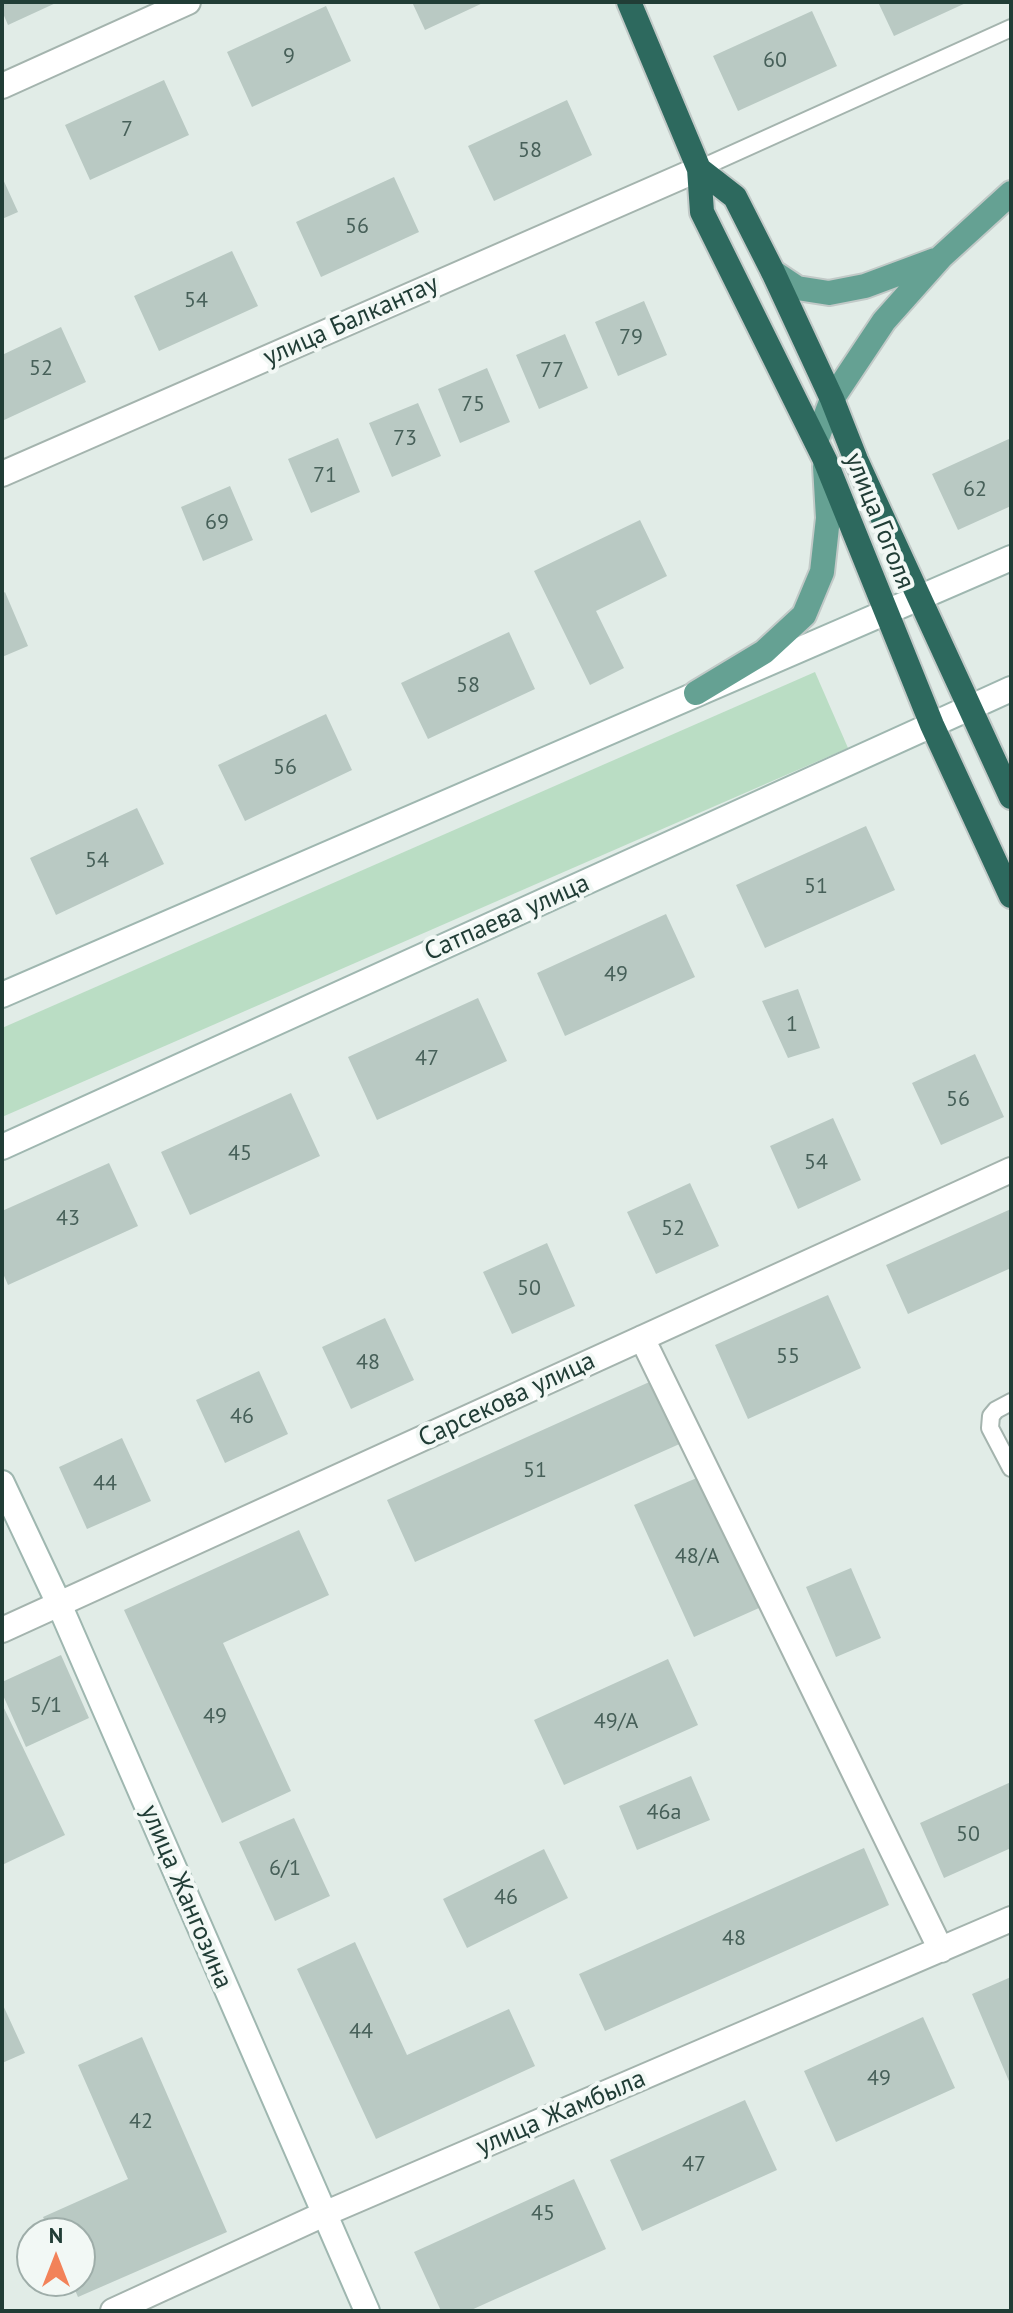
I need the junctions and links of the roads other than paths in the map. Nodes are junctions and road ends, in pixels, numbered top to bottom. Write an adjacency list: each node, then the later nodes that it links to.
1 (188, 2): 4 (street)
2 (629, 2): 5 (highway, улица Гоголя)
3 (1011, 28): 5 (lane)
4 (2, 86)
5 (699, 169): 8 (highway, улица Гоголя); 10 (highway, улица Гоголя); 11 (street, улица Балкантау)
6 (1011, 193): 7 (main road)
7 (941, 257): 8 (main road); 9 (main road)
8 (773, 272): 9 (highway, улица Гоголя)
9 (832, 399): 10 (main road); 13 (highway, улица Гоголя)
10 (820, 450): 14 (highway, улица Гоголя); 16 (main road)
11 (2, 474)
12 (1011, 558): 13 (street)
13 (920, 598): 14 (street); 17 (highway, улица Гоголя)
14 (886, 614): 16 (street); 18 (highway, улица Гоголя)
15 (1011, 689): 17 (street, Сатпаева улица)
16 (696, 693): 21 (street)
17 (970, 708): 18 (street, Сатпаева улица); 19 (highway, улица Гоголя)
18 (932, 725): 20 (highway, улица Гоголя); 22 (street, Сатпаева улица)
19 (1011, 797)
20 (1011, 896)
21 (2, 995)
22 (2, 1147)
23 (1011, 1170): 24 (street, Сарсекова улица)
24 (642, 1338): 28 (street, Сарсекова улица); 31 (street)
25 (1011, 1402): 26 (lane)
26 (1011, 1468)
27 (2, 1483): 28 (street, улица Жангозина)
28 (59, 1604): 29 (street, Сарсекова улица); 32 (street, улица Жангозина)
29 (2, 1630)
30 (1011, 1919): 31 (street, улица Жамбыла)
31 (941, 1950): 32 (street, улица Жамбыла)
32 (324, 2214): 33 (street, улица Жамбыла); 34 (street, улица Жангозина)
33 (113, 2311)
34 (367, 2311)

